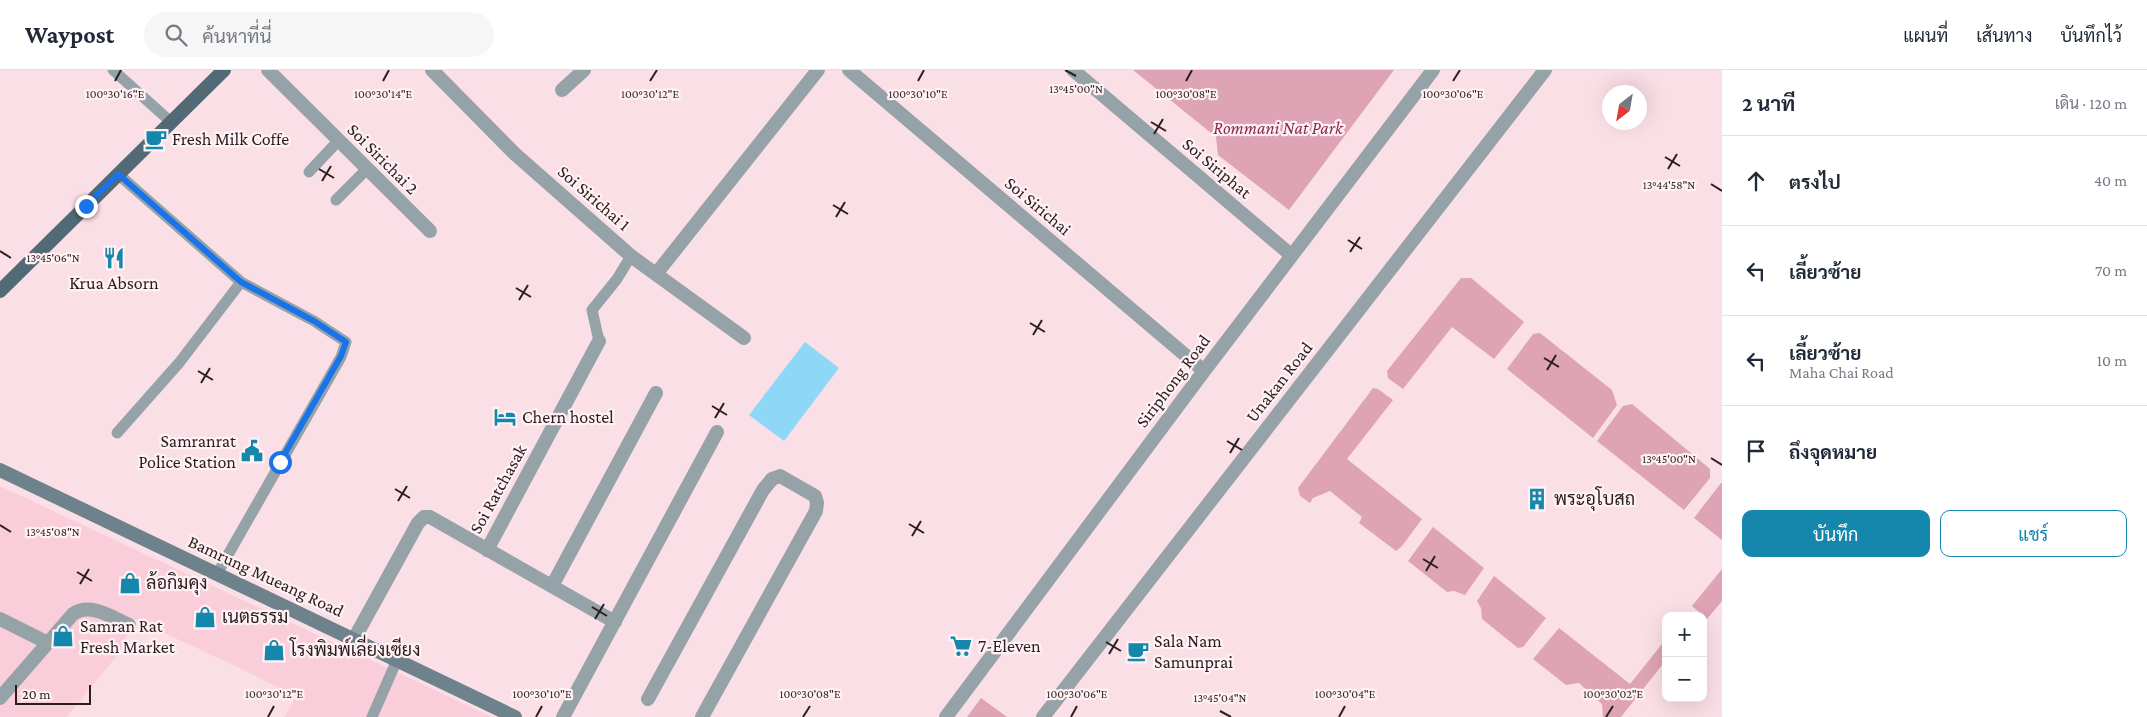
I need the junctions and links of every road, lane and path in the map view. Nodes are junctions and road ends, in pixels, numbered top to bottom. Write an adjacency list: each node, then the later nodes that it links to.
1 (113, 70): 12 (lane)
2 (224, 70): 12 (main road)
3 (268, 70): 13 (street, Soi Sirichai 2)
4 (432, 70): 20 (street, Soi Sirichai 1)
5 (584, 70): 11 (street)
6 (818, 70): 21 (street)
7 (848, 70): 26 (street, Soi Sirichai)
8 (1073, 70): 19 (street, Soi Siriphat)
9 (1433, 70): 19 (street, Siriphong Road)
10 (1545, 70): 47 (street, Unakan Road)
11 (562, 90)
12 (171, 122): 16 (main road)
13 (338, 141): 14 (street, Soi Sirichai 2); 15 (lane)
14 (367, 169): 17 (lane); 18 (street, Soi Sirichai 2)
15 (309, 172)
16 (118, 174): 22 (lane); 23 (main road)
17 (336, 200)
18 (430, 231)
19 (1291, 255): 26 (street, Siriphong Road)
20 (631, 256): 21 (street, Soi Sirichai 1); 25 (lane)
21 (656, 274): 24 (street, Soi Sirichai 1)
22 (241, 282): 29 (lane); 32 (lane)
23 (0, 291)
24 (744, 338)
25 (599, 341): 31 (street, Soi Ratchasak)
26 (1204, 371): 46 (street, Siriphong Road)
27 (656, 393): 33 (street)
28 (717, 432): 35 (street)
29 (117, 433)
30 (0, 470): 32 (main road, Bamrung Mueang Road)
31 (487, 550): 33 (street); 37 (street, Soi Ratchasak)
32 (217, 574): 37 (main road, Bamrung Mueang Road)
33 (552, 586): 35 (street)
34 (0, 619): 38 (street)
35 (615, 622): 44 (street)
36 (129, 625): 38 (street)
37 (354, 639): 39 (main road, Bamrung Mueang Road)
38 (48, 643): 40 (street)
39 (397, 660): 42 (lane); 43 (main road, Bamrung Mueang Road)
40 (0, 698)
41 (648, 699): 45 (street)
42 (372, 717)
43 (515, 717)
44 (563, 717)
45 (702, 717)
46 (946, 717)
47 (1043, 717)

